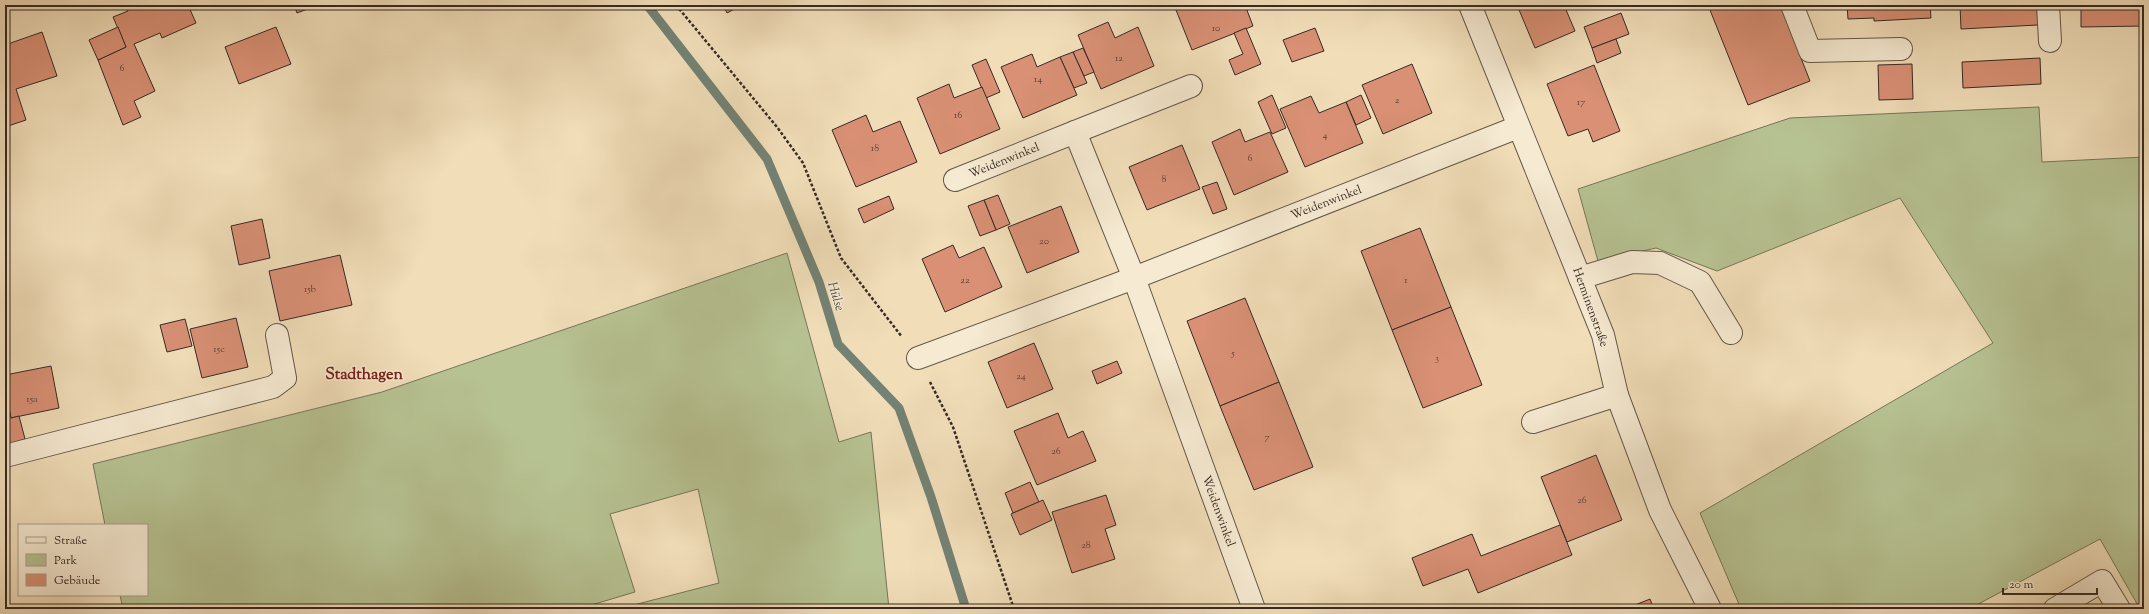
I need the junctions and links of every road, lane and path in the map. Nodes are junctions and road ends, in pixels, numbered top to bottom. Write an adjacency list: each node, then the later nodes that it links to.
1 (676, 5): 15 (path)
2 (1470, 5): 8 (street, Herminenstraße)
3 (1792, 5): 6 (street)
4 (2048, 5): 5 (street)
5 (2050, 41)
6 (1901, 49)
7 (1191, 86): 9 (street, Weidenwinkel)
8 (1518, 127): 11 (street, Weidenwinkel); 12 (street, Herminenstraße)
9 (1075, 132): 10 (street, Weidenwinkel); 11 (street, Weidenwinkel)
10 (954, 180)
11 (1134, 278): 15 (street); 20 (street, Weidenwinkel)
12 (1580, 278): 13 (street); 16 (street, Herminenstraße)
13 (1731, 333)
14 (276, 334): 18 (street)
15 (918, 358): 19 (path)
16 (1617, 395): 17 (street); 21 (street, Herminenstraße)
17 (1533, 422)
18 (5, 456)
19 (1014, 609)
20 (1254, 609)
21 (1710, 609)
22 (2055, 609): 23 (street)
23 (2119, 609)

